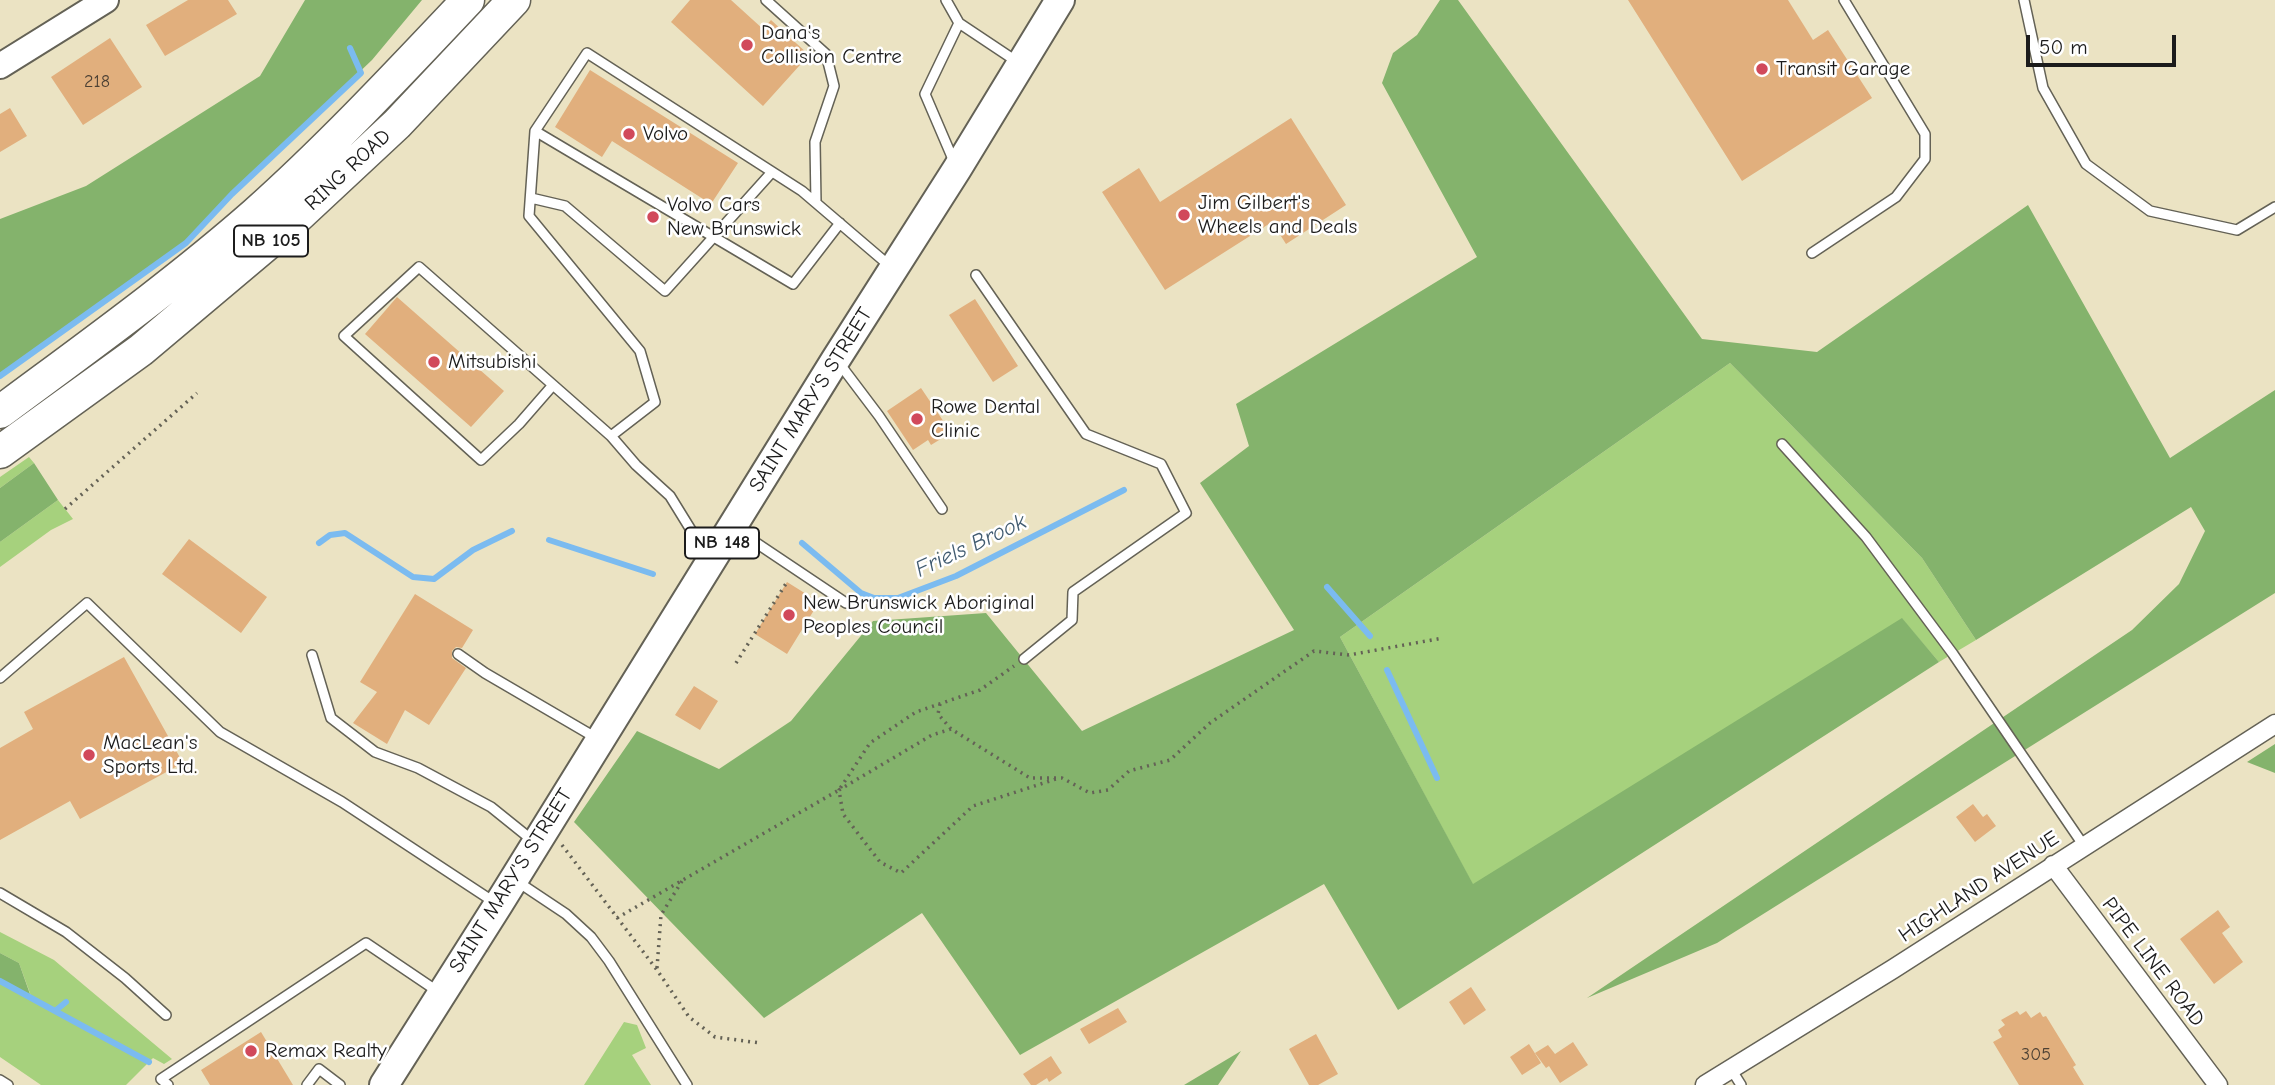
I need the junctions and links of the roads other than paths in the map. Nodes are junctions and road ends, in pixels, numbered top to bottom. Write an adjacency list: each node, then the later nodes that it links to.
1 (106, 0): 11 (street)
2 (468, 0): 25 (highway, RING ROAD / NB 105)
3 (514, 0): 28 (highway, RING ROAD / NB 105)
4 (766, 0): 16 (lane)
5 (946, 0): 9 (lane)
6 (1060, 0): 10 (main road, SAINT MARY'S STREET / NB 148)
7 (1844, 0): 20 (lane)
8 (2024, 0): 17 (lane)
9 (959, 23): 10 (lane); 13 (lane)
10 (1020, 64): 13 (main road, SAINT MARY'S STREET / NB 148)
11 (0, 66)
12 (535, 131): 14 (lane); 15 (lane); 19 (lane)
13 (957, 169): 21 (main road, SAINT MARY'S STREET / NB 148)
14 (772, 172): 16 (lane); 19 (lane)
15 (531, 198): 19 (lane); 26 (lane)
16 (816, 203): 18 (lane)
17 (2275, 207)
18 (840, 223): 19 (lane); 21 (lane)
19 (715, 236)
20 (1812, 253)
21 (894, 270): 23 (main road, SAINT MARY'S STREET / NB 148)
22 (975, 275): 35 (lane)
23 (836, 359): 29 (lane); 30 (main road, SAINT MARY'S STREET / NB 148)
24 (553, 385): 24 (lane); 26 (lane)
25 (0, 412)
26 (611, 436): 31 (lane)
27 (1782, 444): 40 (lane)
28 (0, 452)
29 (942, 509)
30 (732, 527): 31 (main road, SAINT MARY'S STREET / NB 148); 32 (lane)
31 (710, 561): 38 (main road, SAINT MARY'S STREET / NB 148)
32 (846, 603)
33 (458, 654): 38 (lane)
34 (312, 655): 39 (lane)
35 (1024, 659)
36 (0, 678): 44 (lane)
37 (2275, 724): 40 (street, HIGHLAND AVENUE)
38 (600, 740): 39 (main road, SAINT MARY'S STREET / NB 148)
39 (535, 842): 42 (main road, SAINT MARY'S STREET / NB 148)
40 (2084, 846): 41 (street, HIGHLAND AVENUE)
41 (2053, 865): 47 (street, HIGHLAND AVENUE); 57 (street, PIPE LINE ROAD)
42 (513, 879): 44 (main road, SAINT MARY'S STREET / NB 148); 54 (lane)
43 (0, 893): 46 (lane)
44 (498, 905): 45 (main road, SAINT MARY'S STREET / NB 148)
45 (441, 994): 51 (lane); 53 (main road, SAINT MARY'S STREET / NB 148)
46 (166, 1016)
47 (1731, 1069): 55 (street, HIGHLAND AVENUE); 56 (lane)
48 (0, 1080): 50 (lane)
49 (338, 1083): 52 (lane)
50 (8, 1085)
51 (168, 1085)
52 (307, 1085)
53 (384, 1085)
54 (687, 1085)
55 (1705, 1085)
56 (1741, 1085)
57 (2218, 1085)

